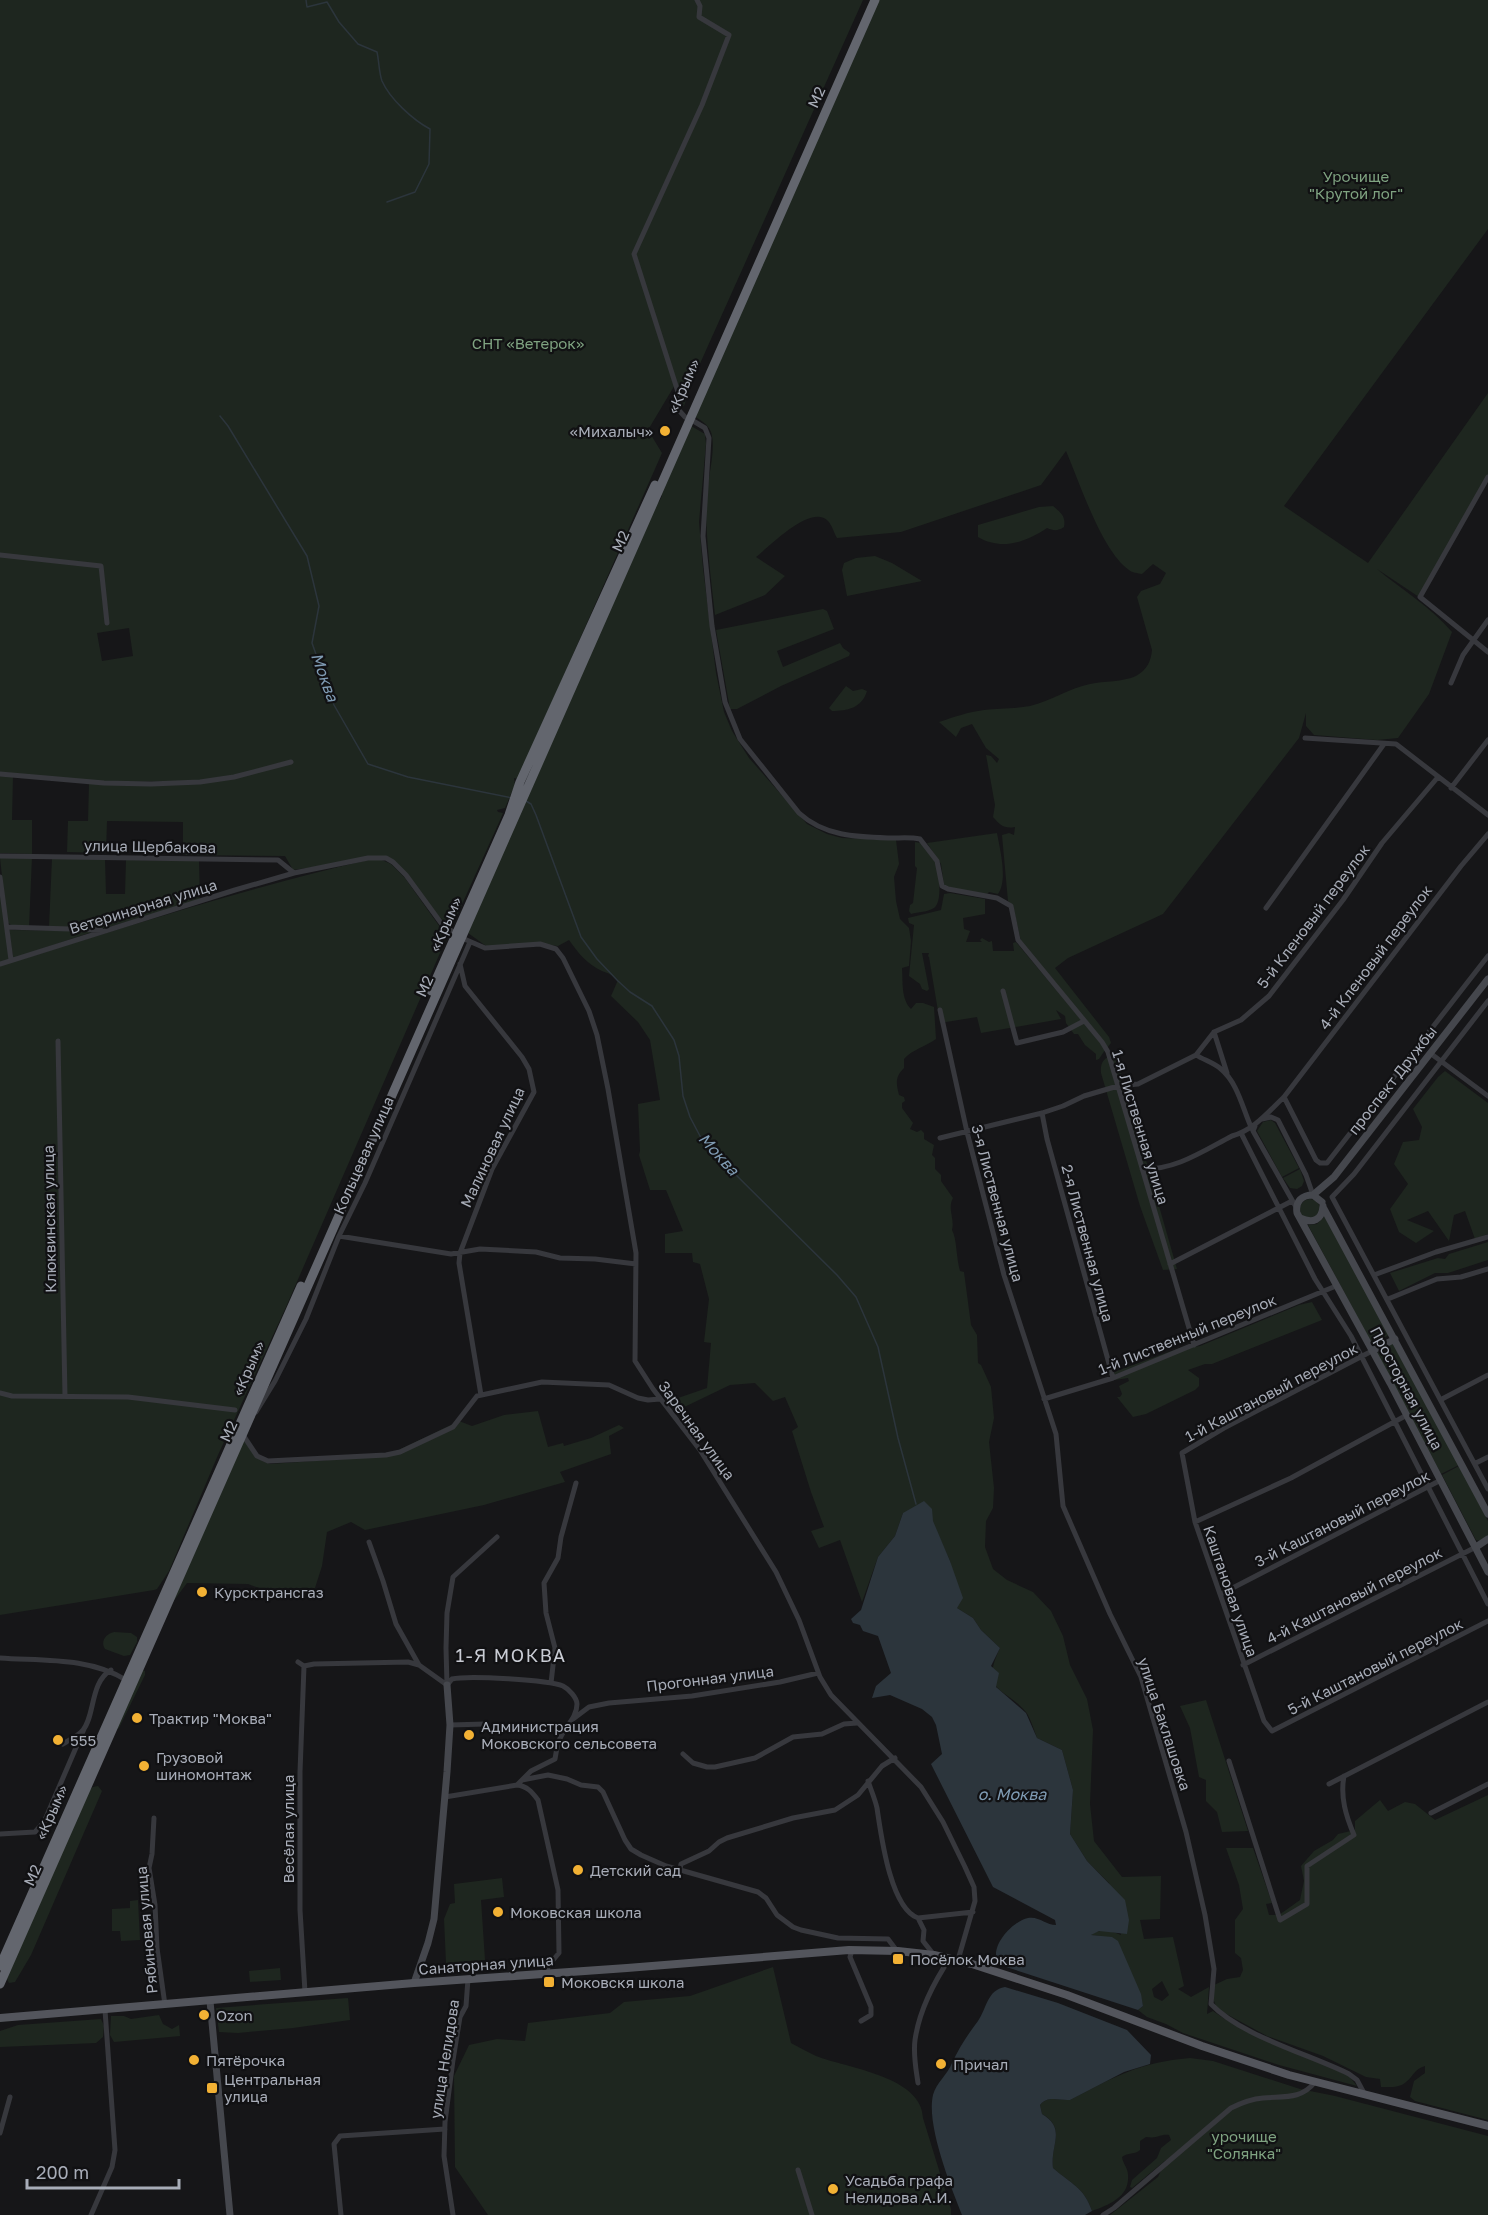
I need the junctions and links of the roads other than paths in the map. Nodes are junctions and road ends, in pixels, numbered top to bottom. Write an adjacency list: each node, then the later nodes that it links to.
1 (697, 0): 4 (street)
2 (870, 0): 4 (highway, «Крым»)
3 (875, 0): 4 (highway, М2)
4 (688, 418): 27 (highway, М2); 36 (street, 1-я Лиственная улица); 113 (highway, «Крым»)
5 (1488, 477): 9 (street)
6 (0, 555): 8 (street)
7 (1488, 620): 9 (street)
8 (107, 623)
9 (1473, 640): 10 (street); 11 (street)
10 (1488, 652)
11 (1451, 683)
12 (1305, 738): 14 (street)
13 (1488, 740): 18 (street)
14 (1384, 744): 17 (street); 24 (street)
15 (291, 762): 16 (street)
16 (0, 774)
17 (1438, 777): 18 (street); 37 (street, 5-й Кленовый переулок)
18 (1451, 788): 19 (street)
19 (1488, 815)
20 (1488, 834): 45 (street, 4-й Кленовый переулок)
21 (0, 856): 22 (street, улица Щербакова)
22 (294, 873): 26 (street, Ветеринарная улица); 27 (street, Ветеринарная улица)
23 (0, 877): 25 (street)
24 (1266, 908)
25 (6, 927): 26 (street); 29 (street)
26 (106, 930): 29 (street, Ветеринарная улица)
27 (463, 938): 31 (street, Кольцевая улица); 62 (street, Заречная улица); 84 (highway, М2)
28 (1488, 956): 45 (street)
29 (11, 960): 30 (street, Ветеринарная улица)
30 (0, 964)
31 (460, 964): 59 (street, Кольцевая улица); 61 (street, Малиновая улица)
32 (1488, 979): 39 (main road, проспект Дружбы)
33 (1003, 991): 36 (street)
34 (1488, 1001): 41 (street)
35 (940, 1010): 48 (street, 3-я Лиственная улица)
36 (1084, 1021): 43 (street, 1-я Лиственная улица)
37 (1214, 1032): 40 (street, 5-й Кленовый переулок); 42 (street)
38 (58, 1041): 78 (street, Клюквинская улица)
39 (1430, 1053): 41 (street); 52 (main road, проспект Дружбы)
40 (1196, 1055): 42 (street); 43 (street)
41 (1441, 1061): 44 (street); 54 (street)
42 (1227, 1075): 47 (street)
43 (1118, 1086): 46 (street); 51 (street, 1-я Лиственная улица)
44 (1488, 1096)
45 (1284, 1097): 47 (street, 4-й Кленовый переулок)
46 (1042, 1113): 48 (street); 75 (street, 2-я Лиственная улица)
47 (1252, 1129): 49 (street); 53 (street); 55 (street)
48 (967, 1132): 50 (street); 81 (street, 3-я Лиственная улица)
49 (1241, 1133): 51 (street); 57 (street)
50 (940, 1138)
51 (1142, 1169): 63 (street, 1-я Лиственная улица)
52 (1326, 1185): 53 (main road, проспект Дружбы); 54 (street); 56 (main road)
53 (1314, 1195): 55 (main road); 56 (main road)
54 (1332, 1197): 65 (street)
55 (1294, 1204): 57 (street); 58 (main road)
56 (1323, 1205): 58 (main road); 70 (main road, Просторная улица)
57 (1280, 1209): 63 (street); 67 (street)
58 (1300, 1218): 66 (main road, Просторная улица)
59 (339, 1236): 61 (street, Кольцевая улица); 84 (street)
60 (1488, 1237): 65 (street)
61 (460, 1253): 62 (street, Кольцевая улица); 77 (street, Малиновая улица)
62 (636, 1264): 79 (street, Заречная улица)
63 (1170, 1264): 71 (street, 1-я Лиственная улица)
64 (1488, 1269): 68 (street)
65 (1374, 1275): 68 (street)
66 (1336, 1286): 67 (street, 1-й Лиственный переулок); 72 (main road, Просторная улица)
67 (1322, 1292): 71 (street, 1-й Лиственный переулок); 73 (street)
68 (1388, 1299): 69 (street)
69 (1406, 1333): 70 (street); 80 (street)
70 (1395, 1339): 72 (main road); 95 (main road, Просторная улица)
71 (1194, 1345): 75 (street, 1-й Лиственный переулок)
72 (1372, 1351): 73 (street, 1-й Каштановый переулок); 83 (main road, Просторная улица)
73 (1362, 1357): 85 (street); 88 (street, 1-й Каштановый переулок)
74 (1488, 1375): 80 (street)
75 (1113, 1378): 81 (street, 1-й Лиственный переулок)
76 (0, 1393): 78 (street)
77 (481, 1395): 79 (street); 87 (street)
78 (65, 1396): 82 (street)
79 (660, 1399): 112 (street, Заречная улица)
80 (1442, 1399): 90 (street)
81 (1044, 1400): 86 (street, 3-я Лиственная улица)
82 (235, 1410)
83 (1407, 1415): 85 (street); 91 (main road, Просторная улица)
84 (251, 1417): 87 (highway, М2)
85 (1395, 1422): 93 (street); 96 (street)
86 (1053, 1426): 157 (street, улица Баклашовка)
87 (243, 1435): 148 (highway, М2)
88 (1182, 1453): 96 (street, Каштановая улица)
89 (1488, 1457): 90 (street)
90 (1476, 1463): 94 (street)
91 (1441, 1480): 93 (street, 3-й Каштановый переулок); 100 (main road, Просторная улица)
92 (576, 1483): 114 (street)
93 (1428, 1487): 101 (street); 103 (street, 3-й Каштановый переулок)
94 (1488, 1489)
95 (1488, 1514)
96 (1195, 1522): 103 (street, Каштановая улица)
97 (497, 1537): 115 (street)
98 (1488, 1539): 100 (main road)
99 (369, 1542): 108 (street)
100 (1476, 1547): 101 (street, 4-й Каштановый переулок); 102 (main road, Просторная улица)
101 (1462, 1554): 104 (street); 109 (street, 4-й Каштановый переулок)
102 (1488, 1572)
103 (1221, 1593): 109 (street, Каштановая улица)
104 (1488, 1604)
105 (1488, 1621): 122 (street, 5-й Каштановый переулок)
106 (0, 1658): 111 (street)
107 (298, 1662): 110 (street)
108 (419, 1665): 110 (street); 115 (street)
109 (1243, 1665): 122 (street, Каштановая улица)
110 (304, 1666): 149 (street, Весёлая улица)
111 (111, 1670): 113 (street); 121 (street)
112 (818, 1672): 117 (street, Прогонная улица); 118 (street, Заречная улица)
113 (126, 1680): 144 (highway, «Крым»)
114 (550, 1683): 115 (street); 117 (street)
115 (447, 1685): 120 (main road)
116 (1488, 1702): 127 (street)
117 (573, 1719): 128 (street)
118 (858, 1723): 124 (street); 125 (street, Заречная улица)
119 (485, 1724): 120 (street)
120 (450, 1725): 133 (main road)
121 (84, 1729): 123 (street); 136 (street)
122 (1272, 1731)
123 (63, 1744)
124 (683, 1754)
125 (895, 1758): 129 (street); 138 (street, Заречная улица)
126 (1229, 1761): 127 (street)
127 (1344, 1776): 130 (street)
128 (522, 1780): 132 (street); 137 (street)
129 (868, 1781): 137 (street); 139 (street)
130 (1329, 1784)
131 (1488, 1784): 134 (street)
132 (517, 1785): 133 (street); 145 (street)
133 (445, 1797): 147 (main road)
134 (1431, 1813)
135 (154, 1818): 151 (street, Рябиновая улица)
136 (0, 1834)
137 (680, 1869): 141 (street)
138 (973, 1912): 139 (street); 143 (street, Заречная улица)
139 (918, 1918): 142 (street)
140 (852, 1950): 141 (main road, Санаторная улица); 145 (main road, Санаторная улица); 154 (street)
141 (898, 1951): 142 (main road, Санаторная улица)
142 (934, 1955): 143 (main road, Санаторная улица)
143 (954, 1959): 155 (main road, Санаторная улица); 156 (street, Заречная улица)
144 (0, 1966)
145 (547, 1974): 146 (main road, Санаторная улица)
146 (468, 1979): 147 (main road, Санаторная улица); 160 (street, улица Нелидова)
147 (414, 1983): 149 (main road, Санаторная улица)
148 (0, 1984)
149 (305, 1992): 150 (main road, Санаторная улица)
150 (210, 2001): 151 (main road, Санаторная улица); 164 (main road)
151 (165, 2005): 152 (main road, Санаторная улица)
152 (105, 2010): 153 (main road, Санаторная улица); 163 (street)
153 (2, 2017)
154 (861, 2021)
155 (1315, 2082): 157 (main road, Санаторная улица); 168 (street)
156 (918, 2083)
157 (1365, 2095): 159 (main road, Санаторная улица)
158 (10, 2097): 161 (street)
159 (1488, 2126)
160 (445, 2128): 165 (street); 166 (street, улица Нелидова)
161 (0, 2133)
162 (798, 2170): 167 (street)
163 (91, 2215)
164 (230, 2215)
165 (341, 2215)
166 (453, 2215)
167 (812, 2215)
168 (1103, 2215)

